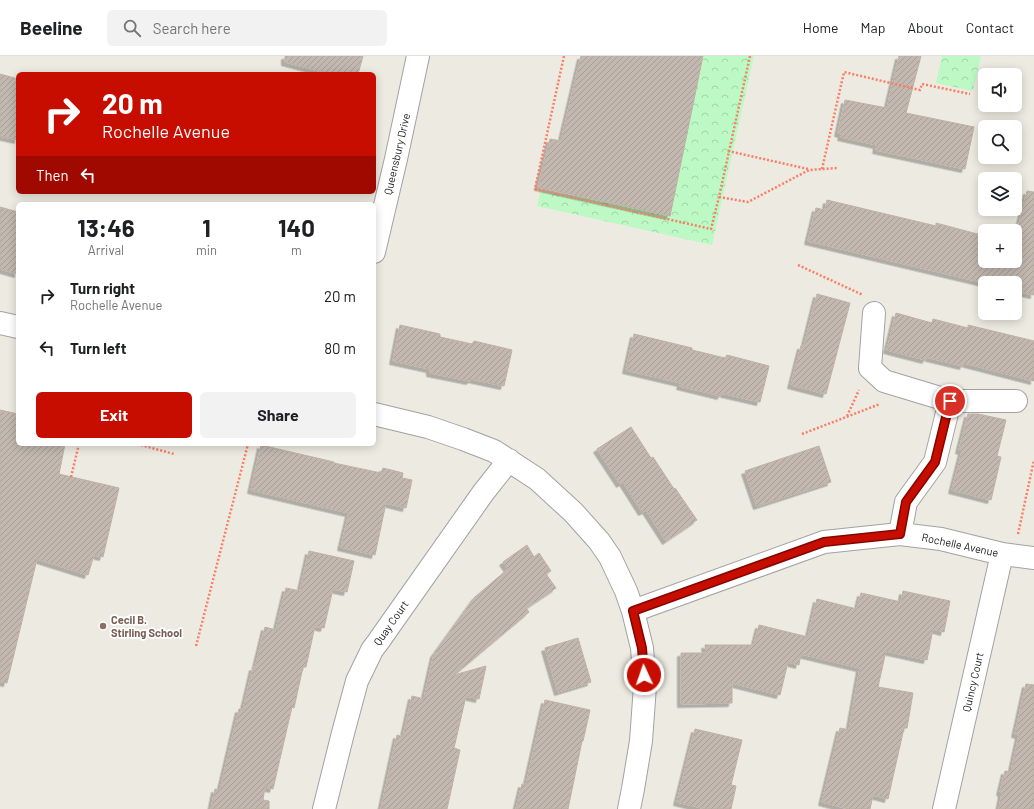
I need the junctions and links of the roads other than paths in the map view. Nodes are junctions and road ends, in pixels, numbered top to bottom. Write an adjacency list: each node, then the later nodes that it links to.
1 (418, 56): 2 (street, Queensbury Drive)
2 (376, 244)
3 (874, 313): 6 (street)
4 (0, 323): 5 (street)
5 (16, 327)
6 (950, 401): 7 (street); 10 (street)
7 (1016, 401)
8 (376, 414): 9 (street)
9 (509, 460): 12 (street); 13 (street, Quay Court)
10 (900, 534): 11 (street, Rochelle Avenue); 12 (street, Rochelle Avenue)
11 (1017, 556): 15 (street, Quincy Court)
12 (633, 611): 14 (street)
13 (324, 809)
14 (629, 809)
15 (944, 809)

